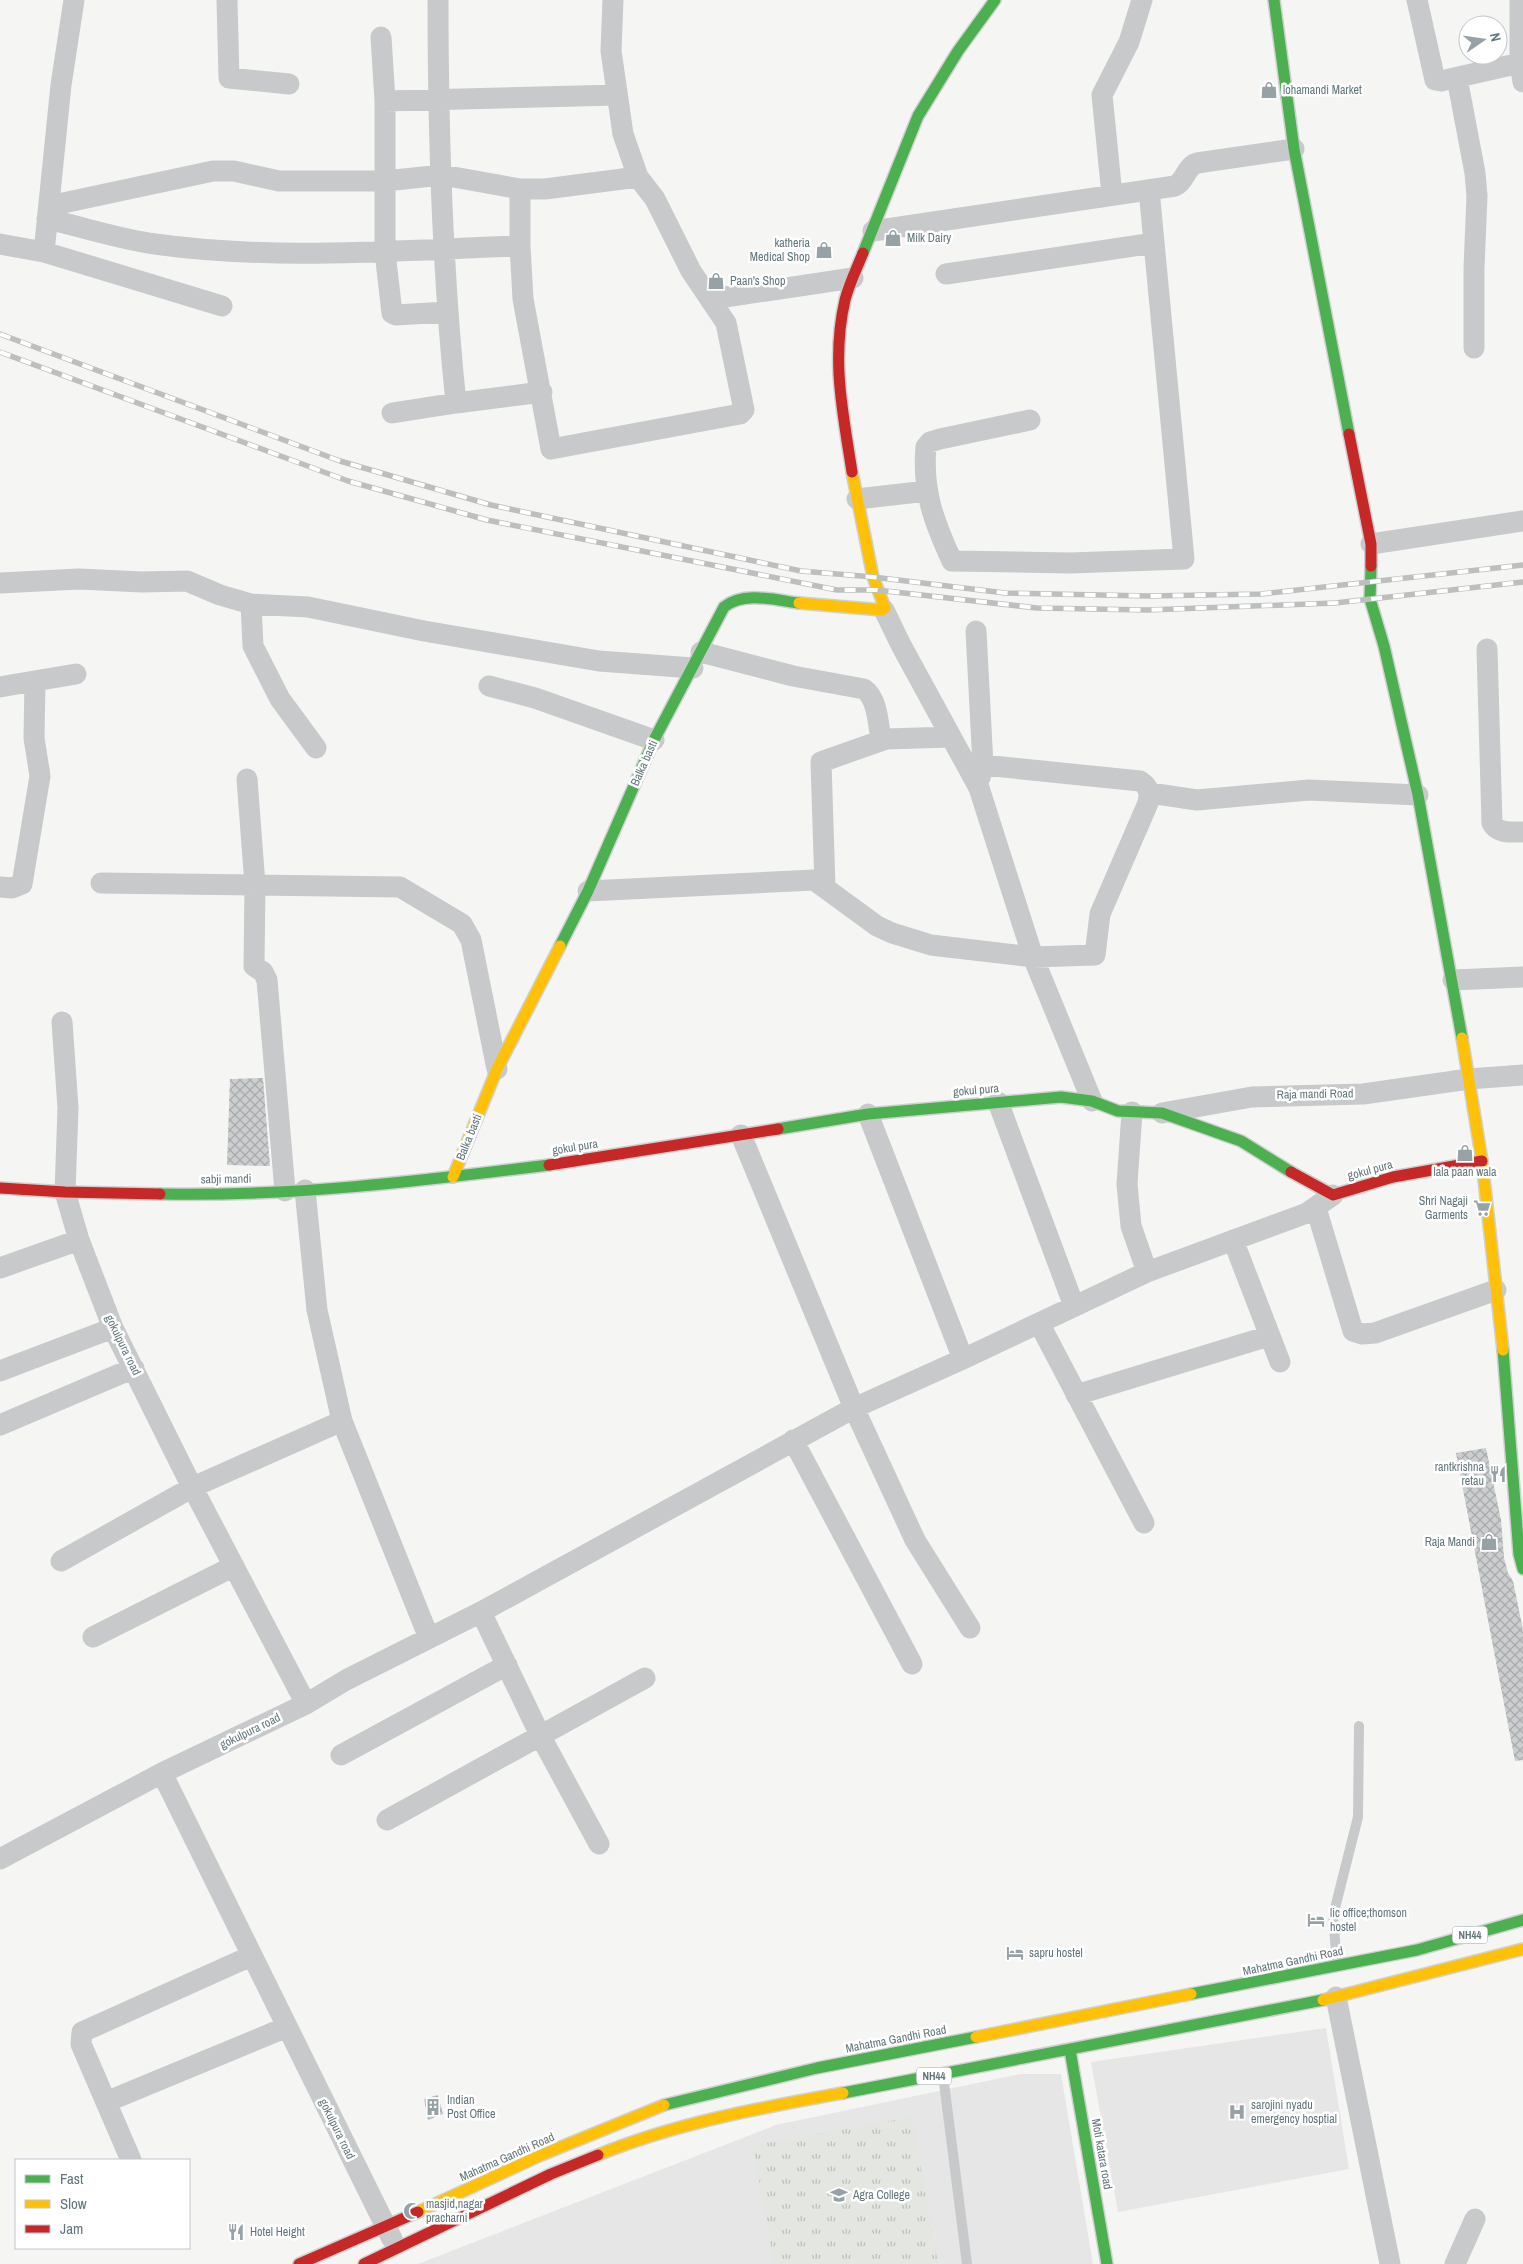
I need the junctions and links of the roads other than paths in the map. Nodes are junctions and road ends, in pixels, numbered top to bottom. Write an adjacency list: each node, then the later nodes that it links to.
1 (74, 0): 24 (street)
2 (227, 0): 13 (street)
3 (438, 0): 15 (street)
4 (613, 0): 14 (street)
5 (995, 0): 25 (main road)
6 (1142, 0): 23 (street)
7 (1274, 0): 17 (main road)
8 (1417, 0): 12 (street)
9 (1520, 0): 11 (street)
10 (382, 37): 16 (street)
11 (1522, 73): 12 (street)
12 (1457, 78): 37 (street)
13 (289, 84)
14 (617, 95): 15 (street); 19 (street)
15 (438, 100): 16 (street); 18 (street)
16 (384, 101): 20 (street)
17 (1294, 149): 22 (street); 45 (main road)
18 (442, 175): 20 (street); 21 (street); 29 (street)
19 (638, 177): 21 (street); 34 (street)
20 (385, 181): 24 (street); 31 (street)
21 (520, 189): 28 (street)
22 (1149, 190): 23 (street); 26 (street)
23 (1112, 195): 25 (street)
24 (48, 212): 30 (street); 31 (street)
25 (873, 231): 33 (main road)
26 (1154, 243): 32 (street); 42 (street)
27 (0, 244): 30 (street)
28 (520, 246): 29 (street); 38 (street)
29 (445, 248): 31 (street); 36 (street)
30 (34, 250): 35 (street)
31 (385, 252): 36 (street)
32 (946, 274)
33 (853, 278): 34 (street); 43 (main road)
34 (712, 299): 38 (street)
35 (222, 306)
36 (447, 312): 39 (street)
37 (1474, 348)
38 (542, 392): 39 (street)
39 (456, 402): 40 (street)
40 (392, 414)
41 (1030, 420): 42 (street)
42 (927, 492): 43 (street)
43 (857, 499): 48 (main road)
44 (1523, 521): 45 (street)
45 (1370, 544): 64 (main road)
46 (0, 583): 47 (street)
47 (251, 604): 51 (street); 59 (street)
48 (884, 610): 51 (main road, Balka basti); 56 (street)
49 (976, 631): 60 (street)
50 (1487, 649): 65 (street)
51 (697, 660): 57 (main road, Balka basti); 58 (street)
52 (76, 674): 53 (street)
53 (35, 681): 55 (street); 68 (street)
54 (489, 686): 57 (street)
55 (0, 687)
56 (951, 737): 58 (street); 62 (street)
57 (654, 740): 70 (main road, Balka basti)
58 (881, 740): 69 (street)
59 (316, 748)
60 (983, 765): 62 (street); 63 (street)
61 (247, 778): 67 (street)
62 (979, 788): 71 (street)
63 (1150, 793): 64 (street); 71 (street)
64 (1418, 795): 73 (main road)
65 (1523, 832)
66 (101, 883): 67 (street)
67 (255, 885): 75 (street); 87 (street)
68 (0, 887)
69 (825, 887): 70 (street); 71 (street)
70 (588, 891): 75 (main road, Balka basti)
71 (1033, 957): 78 (street)
72 (1523, 977): 73 (street)
73 (1453, 980): 77 (main road)
74 (62, 1022): 88 (street, gokulpura road)
75 (497, 1069): 85 (main road, Balka basti)
76 (1523, 1075): 77 (street, Raja mandi Road)
77 (1469, 1079): 81 (street, Raja mandi Road); 84 (main road)
78 (1092, 1101): 79 (main road, gokul pura); 80 (main road, gokul pura)
79 (998, 1102): 82 (main road, gokul pura); 96 (street)
80 (1132, 1112): 81 (main road, gokul pura); 94 (street)
81 (1162, 1113): 89 (main road, gokul pura)
82 (868, 1114): 83 (main road, gokul pura); 100 (street)
83 (741, 1135): 85 (main road, gokul pura); 105 (street)
84 (1482, 1161): 89 (main road, gokul pura); 95 (main road)
85 (453, 1177): 87 (main road, sabji mandi)
86 (0, 1188): 88 (main road, sabji mandi)
87 (295, 1191): 88 (main road, sabji mandi); 106 (street)
88 (65, 1192): 91 (street, gokulpura road)
89 (1334, 1194): 90 (street)
90 (1316, 1208): 92 (street); 95 (street)
91 (79, 1240): 93 (street); 98 (street, gokulpura road)
92 (1233, 1240): 94 (street); 99 (street)
93 (0, 1268)
94 (1147, 1272): 96 (street)
95 (1496, 1290): 109 (main road)
96 (1074, 1306): 97 (street)
97 (1039, 1323): 100 (street); 104 (street)
98 (113, 1328): 102 (street, gokulpura road); 103 (street)
99 (1270, 1336): 101 (street); 104 (street)
100 (962, 1359): 105 (street)
101 (1280, 1362)
102 (134, 1368): 107 (street); 110 (street, gokulpura road)
103 (0, 1371)
104 (1076, 1395): 111 (street)
105 (854, 1408): 108 (street); 116 (street)
106 (342, 1421): 110 (street); 118 (street)
107 (0, 1425)
108 (793, 1440): 115 (street); 119 (street)
109 (1518, 1479): 114 (main road)
110 (193, 1487): 112 (street); 113 (street, gokulpura road)
111 (1144, 1523)
112 (61, 1561)
113 (234, 1566): 117 (street); 122 (street, gokulpura road)
114 (1523, 1569)
115 (481, 1612): 118 (street); 120 (street)
116 (970, 1628)
117 (93, 1636)
118 (429, 1638): 122 (street)
119 (912, 1664)
120 (507, 1665): 124 (street); 125 (street)
121 (645, 1678): 124 (street)
122 (306, 1704): 126 (street, gokulpura road)
123 (1359, 1726): 133 (lane)
124 (541, 1737): 127 (street); 128 (street)
125 (341, 1755)
126 (162, 1773): 129 (street); 132 (street, gokulpura road)
127 (388, 1820)
128 (599, 1844)
129 (0, 1859)
130 (1523, 1920): 133 (main road, Mahatma Gandhi Road / NH44)
131 (1523, 1949): 134 (main road, NH44)
132 (252, 1956): 135 (street, gokulpura road); 138 (street)
133 (1337, 1966): 141 (main road, Mahatma Gandhi Road / NH44)
134 (1336, 1997): 136 (main road, NH44); 147 (street)
135 (287, 2027): 138 (street); 141 (street, gokulpura road)
136 (1070, 2050): 137 (main road, NH44); 146 (main road, Moti katara road)
137 (943, 2074): 142 (main road, NH44); 145 (lane)
138 (106, 2102): 139 (street)
139 (131, 2159)
140 (1475, 2219): 148 (street)
141 (386, 2227): 142 (street, gokulpura road); 143 (main road, Mahatma Gandhi Road / NH44)
142 (396, 2248): 144 (main road, NH44)
143 (299, 2264)
144 (364, 2264)
145 (967, 2264)
146 (1107, 2264)
147 (1390, 2264)
148 (1455, 2264)

